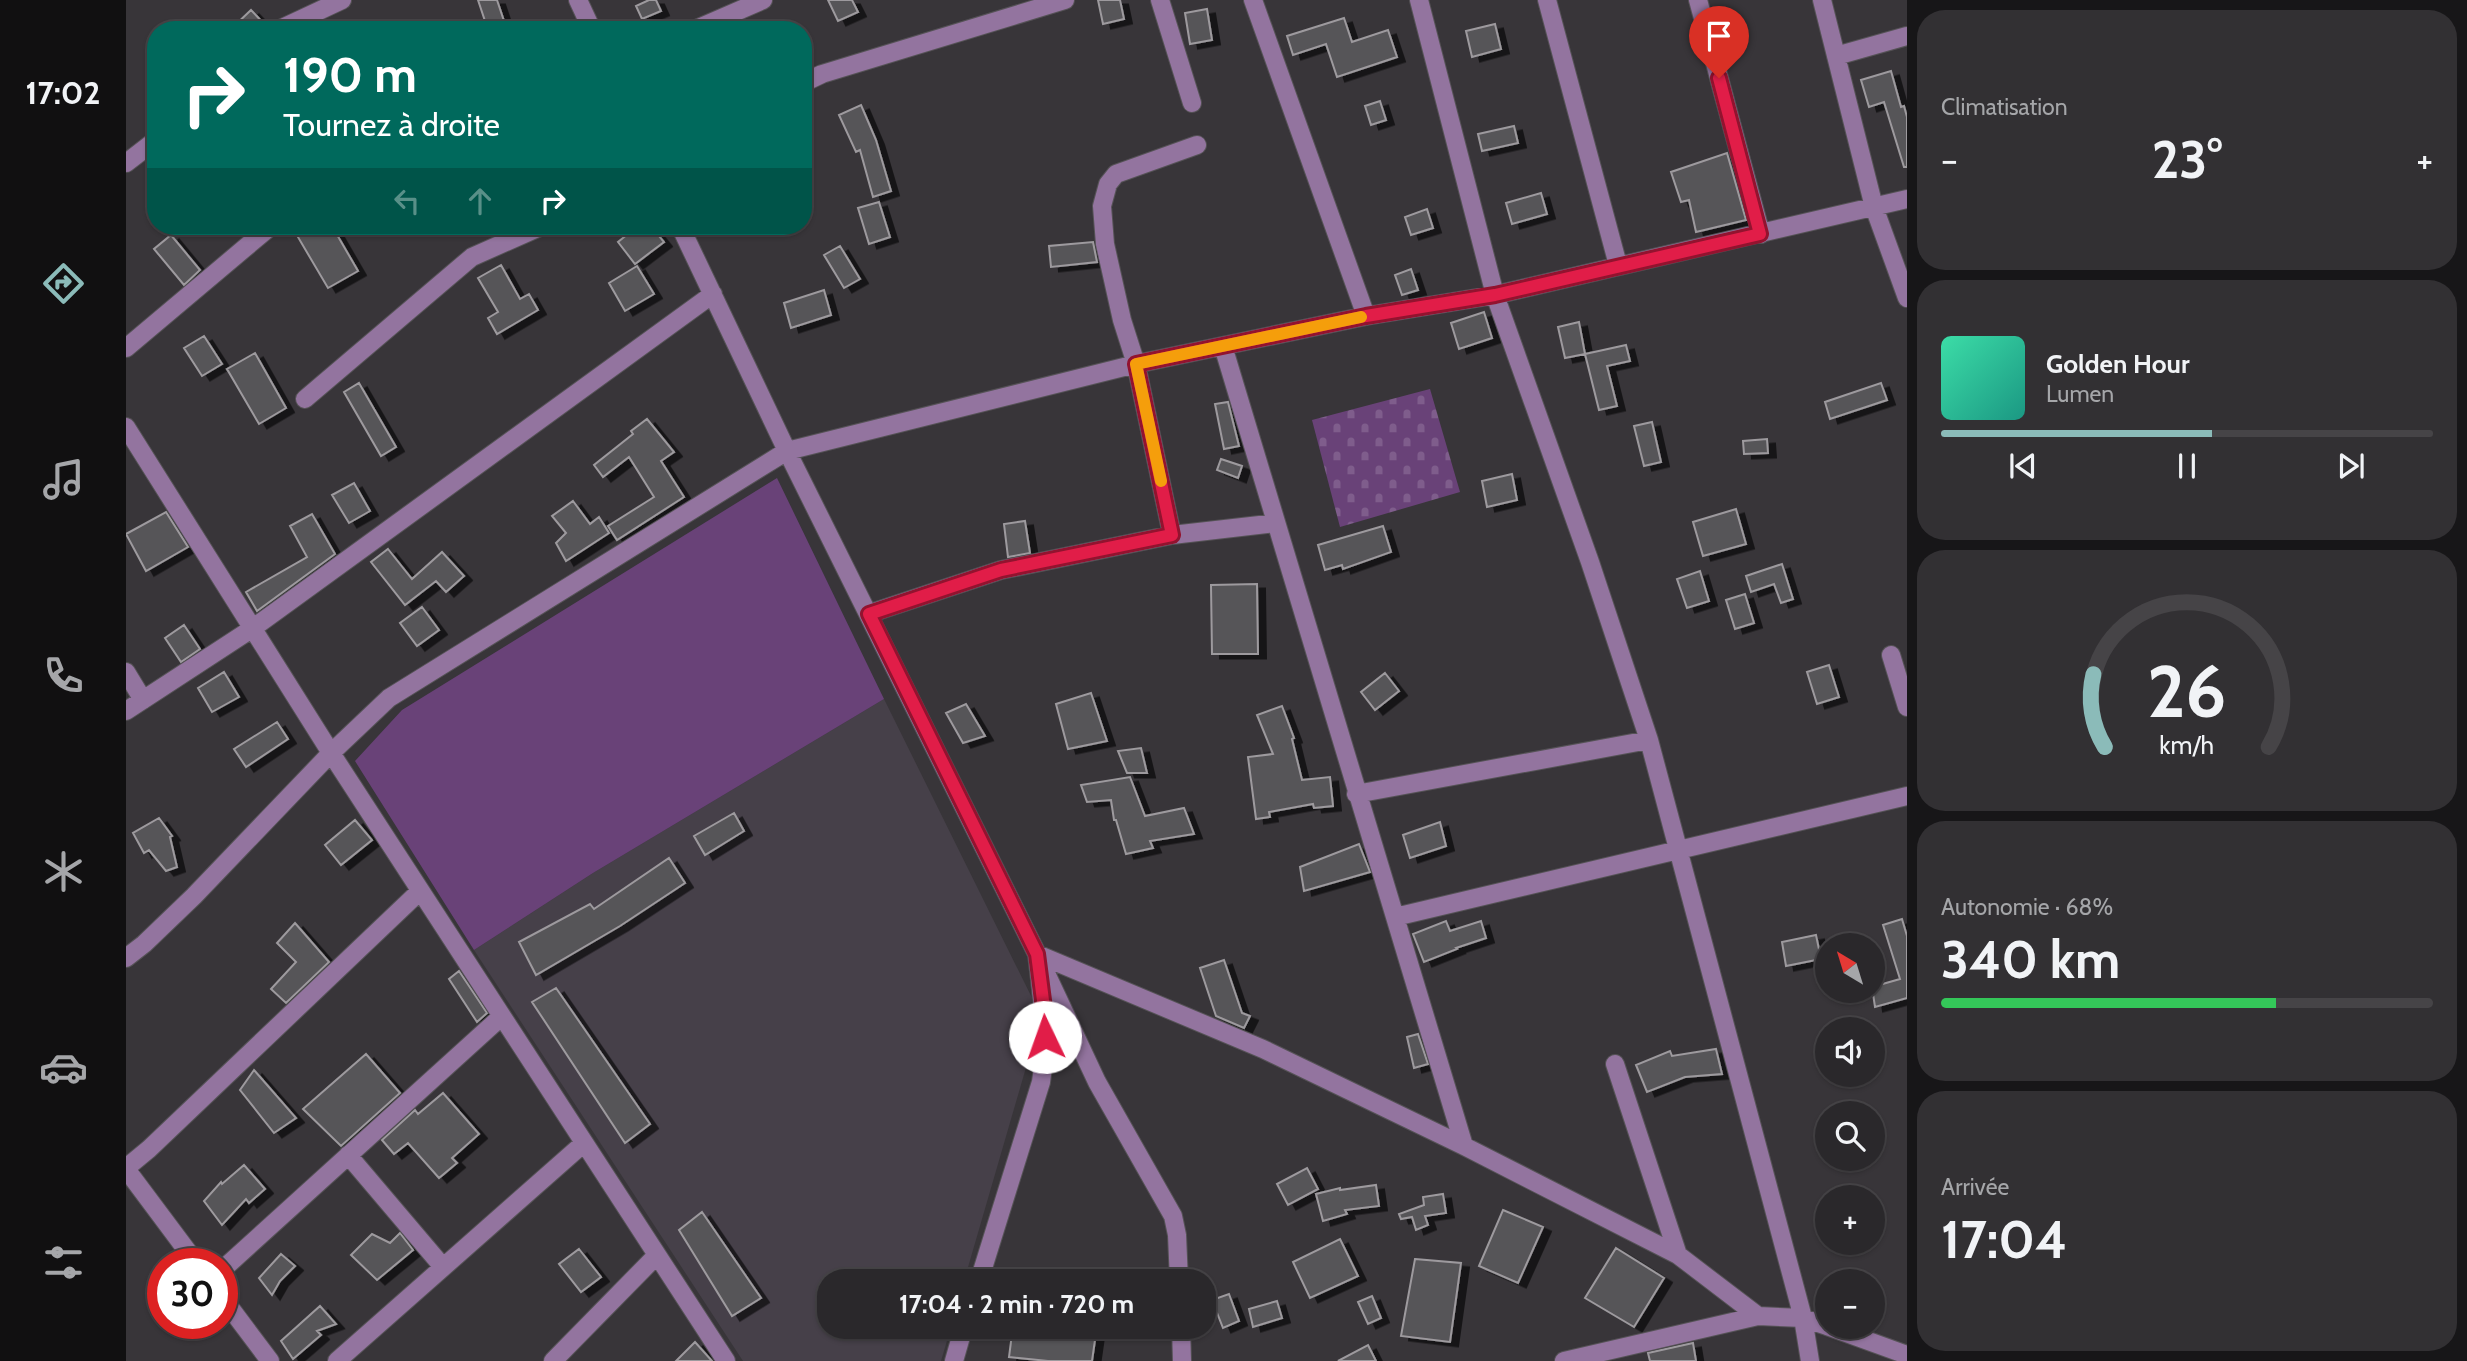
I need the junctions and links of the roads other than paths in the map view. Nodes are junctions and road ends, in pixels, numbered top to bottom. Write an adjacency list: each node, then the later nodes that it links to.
1 (342, 0): 11 (street)
2 (578, 0): 12 (street)
3 (763, 0): 13 (street)
4 (1065, 0): 16 (street)
5 (1160, 0): 17 (street)
6 (1253, 0): 31 (street)
7 (1419, 0): 29 (street)
8 (1548, 0): 27 (street)
9 (1698, 0): 23 (street)
10 (1822, 0): 15 (street)
11 (297, 21)
12 (588, 21)
13 (715, 21)
14 (1907, 36): 15 (street)
15 (1836, 56): 22 (street)
16 (812, 79)
17 (1192, 103)
18 (1197, 145): 34 (street)
19 (147, 147): 20 (street)
20 (126, 163)
21 (1907, 199): 22 (street)
22 (1874, 207): 23 (street); 30 (street)
23 (1760, 234): 27 (street)
24 (260, 235): 33 (street)
25 (522, 235): 35 (street)
26 (684, 235): 28 (street)
27 (1618, 265): 29 (street)
28 (713, 294): 37 (street); 41 (street)
29 (1495, 295): 31 (street); 47 (street)
30 (1907, 298)
31 (1366, 316): 32 (street)
32 (1223, 346): 34 (street); 38 (street)
33 (126, 348)
34 (1136, 364): 37 (street); 39 (street)
35 (305, 399)
36 (126, 427): 41 (street)
37 (787, 451): 40 (street); 48 (street)
38 (1276, 523): 39 (street); 49 (street)
39 (1172, 535): 40 (street)
40 (869, 614): 54 (street)
41 (253, 628): 44 (street); 48 (street)
42 (1891, 655): 45 (street)
43 (126, 672): 44 (street)
44 (143, 700): 46 (street)
45 (1907, 707)
46 (126, 711)
47 (1649, 740): 49 (street); 51 (street)
48 (331, 753): 52 (street); 55 (street)
49 (1356, 794): 53 (street)
50 (1907, 796): 51 (street)
51 (1679, 850): 53 (street); 71 (street)
52 (420, 891): 56 (street); 61 (street)
53 (1395, 917): 59 (street)
54 (1037, 954): 59 (street); 67 (street); 68 (street)
55 (126, 958)
56 (502, 1016): 58 (street); 60 (street)
57 (1615, 1065): 65 (street)
58 (584, 1143): 64 (street); 66 (street)
59 (1464, 1146): 65 (street)
60 (348, 1155): 63 (street); 66 (street)
61 (126, 1168): 62 (street)
62 (185, 1248)
63 (238, 1255)
64 (657, 1255): 79 (street); 80 (street)
65 (1678, 1255): 69 (street)
66 (443, 1267): 78 (street)
67 (983, 1269)
68 (1178, 1269)
69 (1758, 1316): 71 (street); 83 (street)
70 (238, 1318): 77 (street)
71 (1803, 1318): 72 (street); 84 (street)
72 (1815, 1322)
73 (960, 1339): 81 (street)
74 (1181, 1339): 82 (street)
75 (1863, 1339): 76 (street)
76 (1907, 1355)
77 (270, 1361)
78 (337, 1361)
79 (553, 1361)
80 (726, 1361)
81 (954, 1361)
82 (1182, 1361)
83 (1564, 1361)
84 (1810, 1361)

